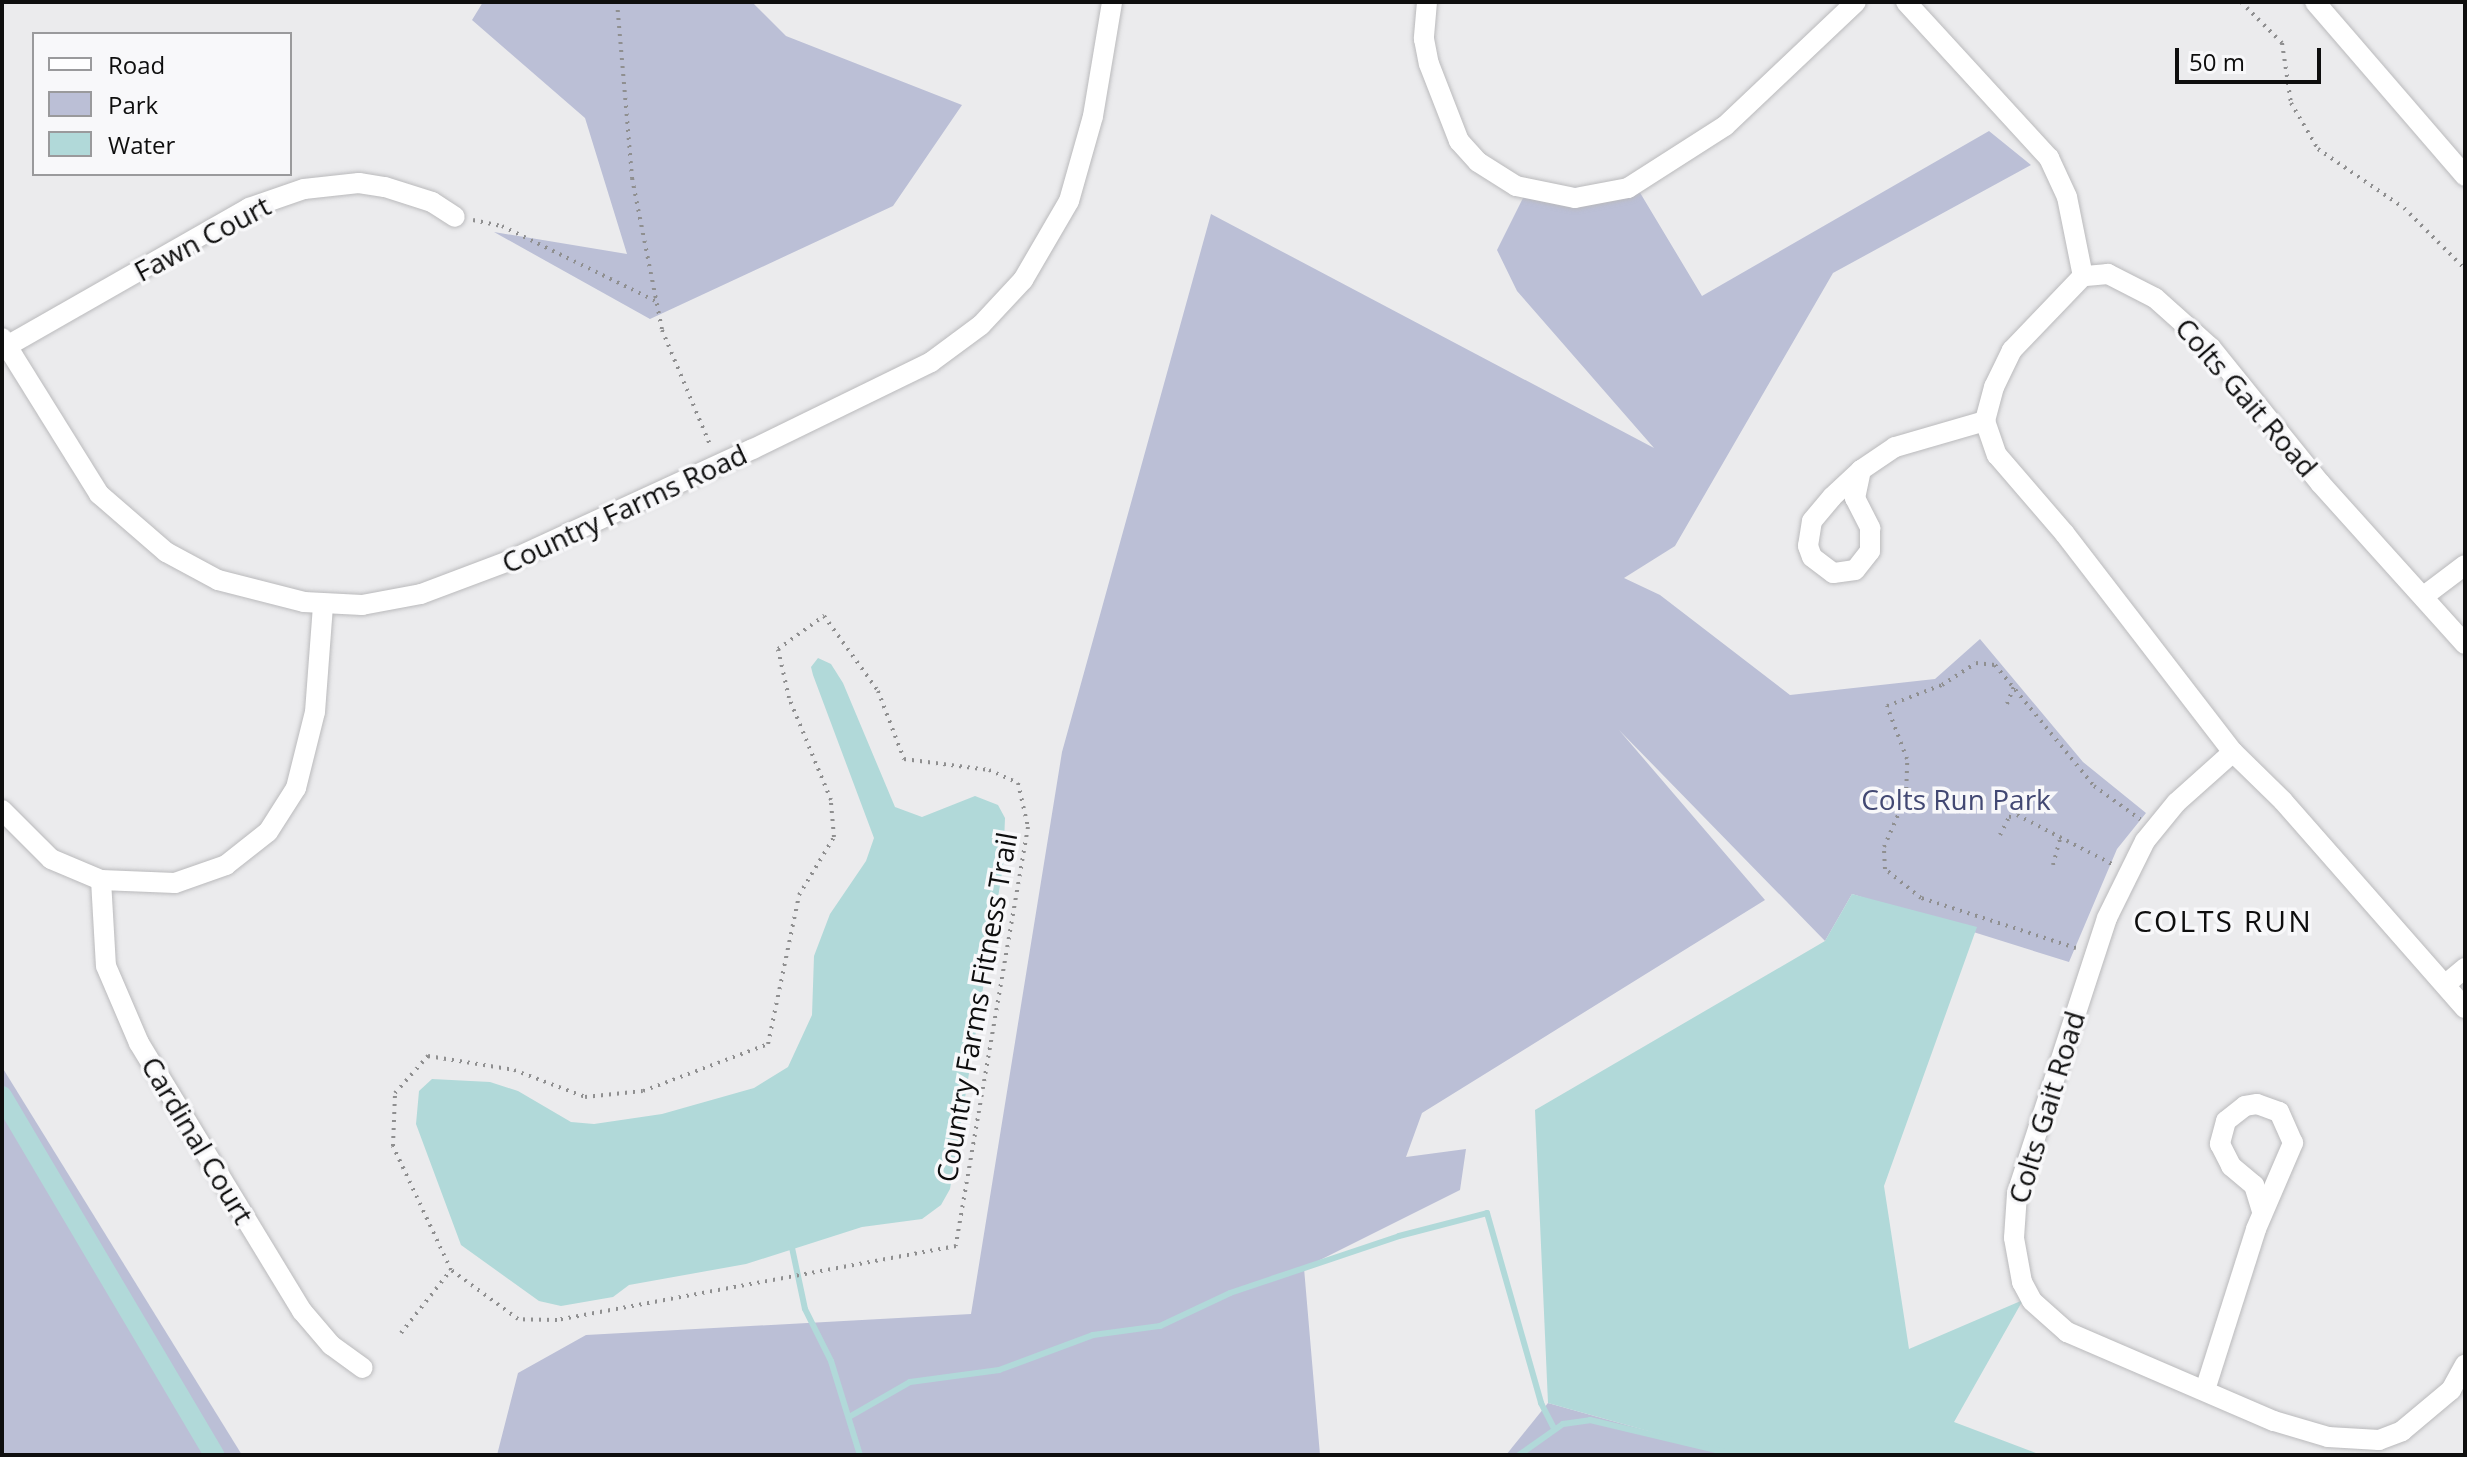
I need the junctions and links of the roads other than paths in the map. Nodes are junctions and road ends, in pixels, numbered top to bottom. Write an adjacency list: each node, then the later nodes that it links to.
1 (1112, 2): 14 (street, Country Farms Road)
2 (1427, 2): 3 (street)
3 (1856, 2)
4 (1906, 2): 8 (street)
5 (2315, 2): 6 (street)
6 (2465, 176)
7 (455, 217): 9 (street, Fawn Court)
8 (2083, 276): 10 (street); 13 (street, Colts Gait Road)
9 (4, 342): 14 (street, Country Farms Road)
10 (1985, 421): 11 (street); 16 (street)
11 (1861, 470): 11 (street)
12 (2465, 565): 13 (street)
13 (2424, 596): 15 (street, Colts Gait Road)
14 (323, 605): 18 (street)
15 (2465, 644)
16 (2233, 752): 20 (street); 25 (street, Colts Gait Road)
17 (2, 810): 18 (street)
18 (101, 880): 24 (street, Cardinal Court)
19 (2465, 968): 20 (street)
20 (2446, 984): 21 (street)
21 (2465, 1008)
22 (2262, 1212): 22 (street); 25 (street)
23 (2465, 1365): 25 (street, Colts Gait Road)
24 (363, 1368)
25 (2205, 1390)

